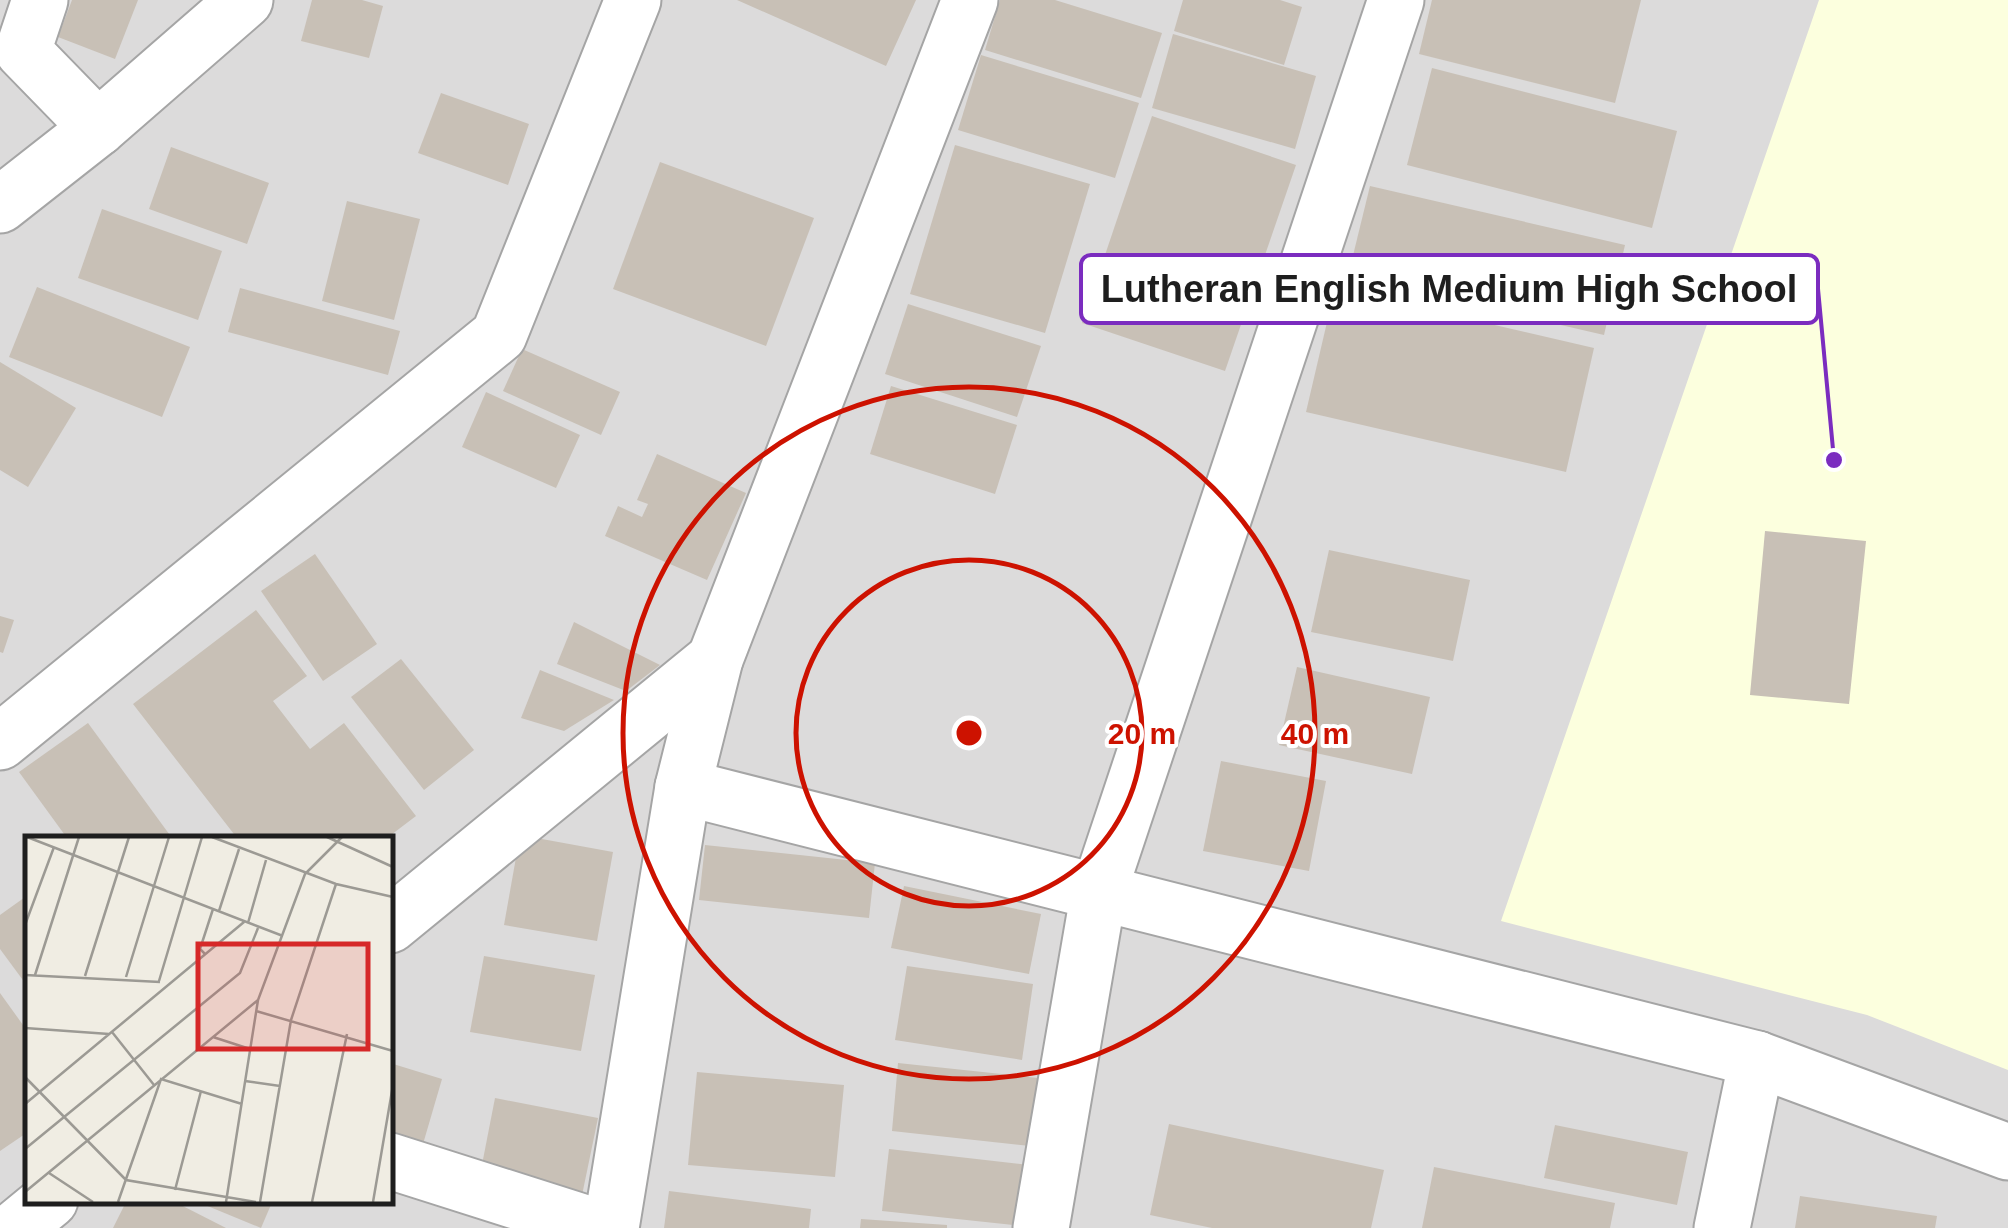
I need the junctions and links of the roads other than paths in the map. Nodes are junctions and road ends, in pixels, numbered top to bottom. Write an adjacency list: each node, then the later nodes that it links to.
1 (40, 0): 6 (street)
2 (245, 0): 6 (street)
3 (633, 0): 9 (street)
4 (970, 0): 8 (street)
5 (1396, 0): 11 (street)
6 (98, 128): 7 (street)
7 (0, 205)
8 (715, 660): 10 (street); 12 (street)
9 (0, 742)
10 (683, 787): 11 (street); 19 (street)
11 (1099, 891): 13 (street); 20 (street)
12 (392, 922)
13 (1757, 1059): 14 (street); 21 (street)
14 (2008, 1152)
15 (392, 1162): 18 (street)
16 (46, 1203): 17 (street)
17 (16, 1228)
18 (602, 1228)
19 (611, 1228)
20 (1041, 1228)
21 (1722, 1228)

